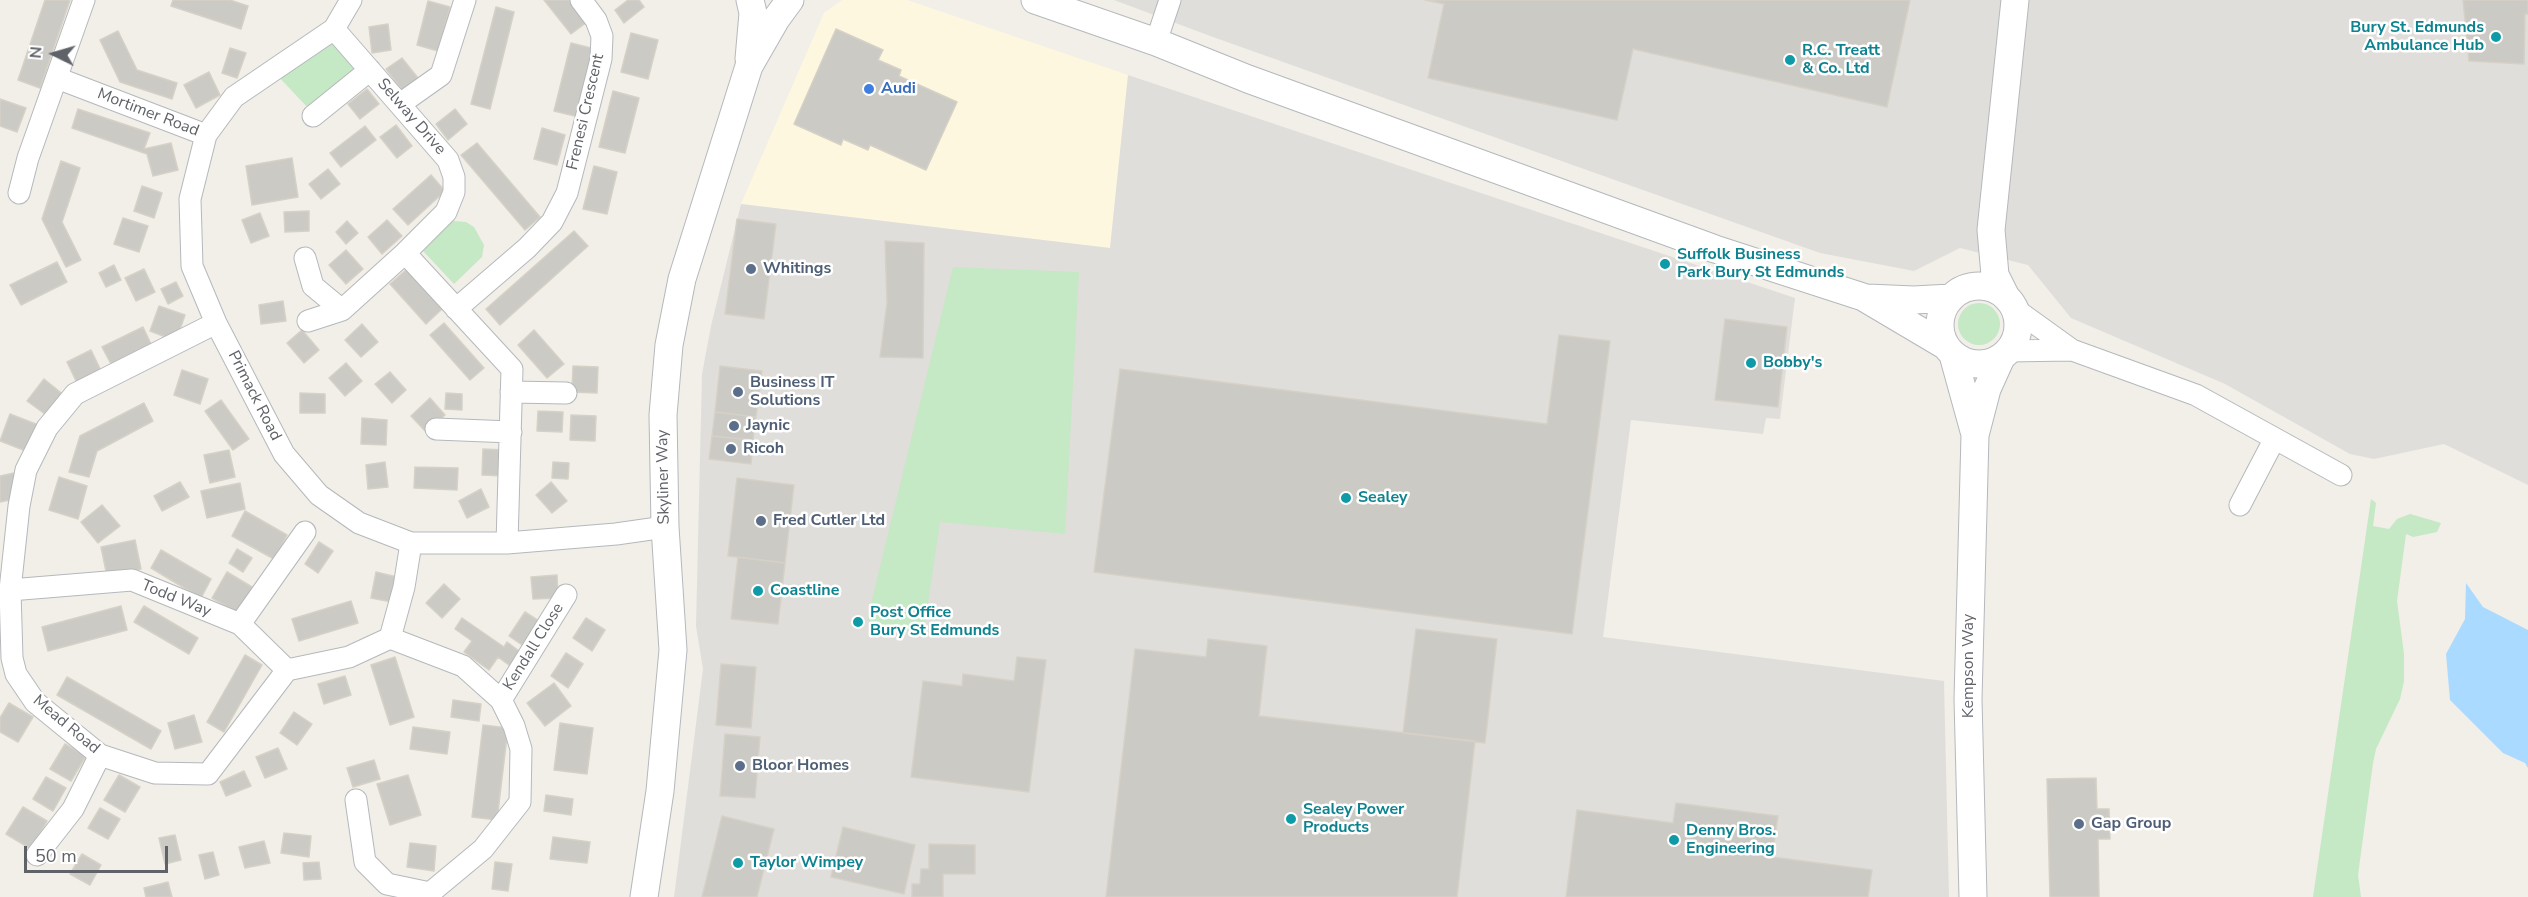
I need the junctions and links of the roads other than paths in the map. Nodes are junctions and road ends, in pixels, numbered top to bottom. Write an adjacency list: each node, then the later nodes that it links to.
1 (84, 0): 14 (street)
2 (351, 0): 10 (street, Primack Road)
3 (465, 0): 15 (street)
4 (581, 0): 26 (street, Frenesi Crescent)
5 (750, 0): 12 (street, Skyliner Way)
6 (790, 0): 12 (street, Skyliner Way)
7 (1035, 0): 11 (street)
8 (1170, 0): 11 (street)
9 (2014, 0): 19 (street)
10 (334, 29): 13 (street, Selway Drive); 17 (street, Primack Road)
11 (1156, 42): 23 (street)
12 (748, 66): 40 (street, Skyliner Way)
13 (370, 70): 15 (street, Selway Drive); 16 (street, Selway Drive)
14 (57, 78): 17 (street, Mortimer Road); 18 (street)
15 (400, 104): 20 (street, Selway Drive)
16 (313, 116)
17 (206, 135): 28 (street, Primack Road)
18 (19, 193)
19 (1991, 231): 22 (street); 24 (street)
20 (405, 253): 25 (street, Selway Drive); 26 (street)
21 (305, 258): 25 (street)
22 (1956, 294): 23 (street); 24 (street); 29 (street)
23 (1863, 297): 29 (street)
24 (2011, 303): 30 (street); 31 (street)
25 (342, 309): 27 (street, Selway Drive)
26 (456, 309): 32 (street)
27 (308, 321)
28 (216, 322): 42 (street, Primack Road); 44 (street, Mead Road)
29 (1949, 350): 31 (street); 36 (street, Kempson Way)
30 (2072, 350): 31 (street); 37 (street)
31 (2004, 355): 36 (street, Kempson Way)
32 (511, 392): 33 (street); 35 (street)
33 (566, 393)
34 (436, 429): 35 (street)
35 (511, 432): 43 (street)
36 (1975, 435): 56 (street, Kempson Way)
37 (2274, 440): 38 (street); 39 (street)
38 (2341, 475)
39 (2240, 504)
40 (665, 527): 43 (street, Primack Road); 55 (street, Skyliner Way)
41 (305, 532): 46 (street)
42 (411, 543): 43 (street, Primack Road); 47 (street)
43 (507, 543)
44 (10, 590): 46 (street, Todd Way); 49 (street, Mead Road)
45 (566, 595): 50 (street, Kendall Close)
46 (240, 624): 48 (street, Todd Way)
47 (390, 638): 48 (street); 50 (street, Kendall Close)
48 (287, 670): 51 (street, Mead Road)
49 (8, 675): 51 (street, Mead Road)
50 (501, 700): 54 (street, Kendall Close)
51 (100, 755): 53 (street)
52 (356, 800): 54 (street, Kendall Close)
53 (38, 855)
54 (430, 895)
55 (644, 897)
56 (1973, 897)

